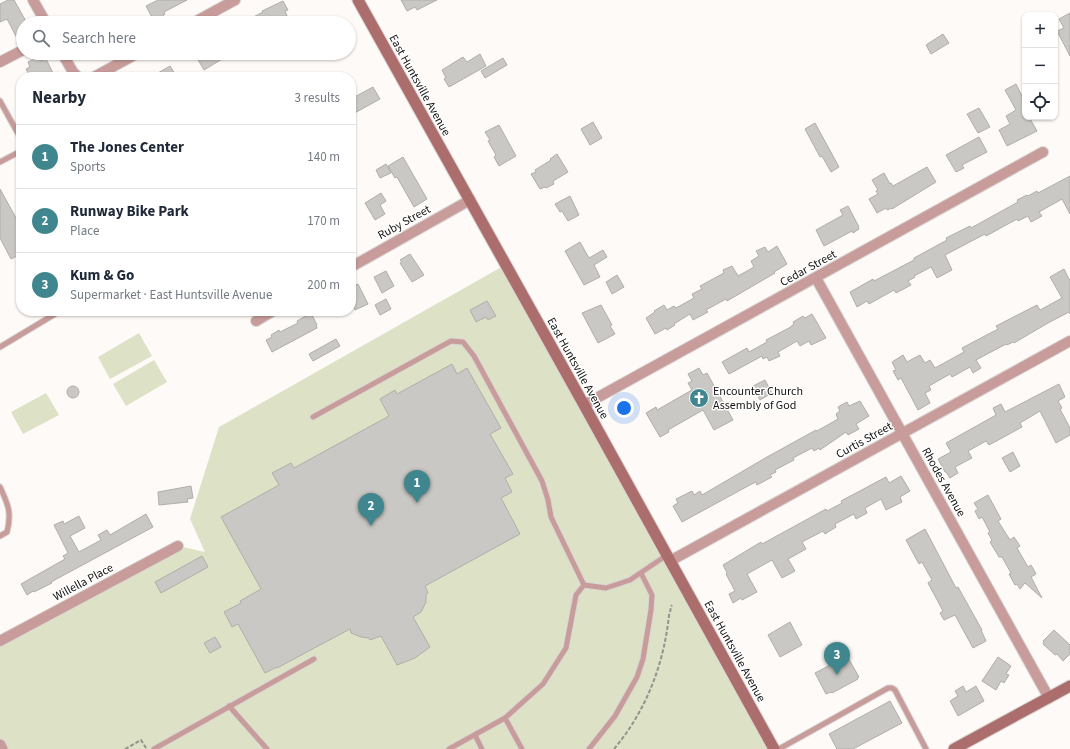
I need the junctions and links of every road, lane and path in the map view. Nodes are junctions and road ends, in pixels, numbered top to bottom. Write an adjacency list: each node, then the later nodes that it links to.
1 (33, 0): 4 (street)
2 (235, 0): 5 (street)
3 (358, 0): 17 (main road, East Huntsville Avenue)
4 (42, 16)
5 (206, 16)
6 (16, 54): 9 (street)
7 (66, 60): 10 (street)
8 (125, 60): 11 (street)
9 (0, 62)
10 (73, 72)
11 (103, 72)
12 (0, 101): 13 (lane)
13 (16, 131)
14 (1043, 152): 19 (street, Cedar Street)
15 (16, 154): 16 (lane)
16 (0, 162)
17 (470, 200): 18 (street, Ruby Street); 25 (main road, East Huntsville Avenue)
18 (356, 264)
19 (816, 278): 25 (street, Cedar Street); 27 (street, Rhodes Avenue)
20 (52, 316): 24 (lane)
21 (264, 316): 22 (street)
22 (256, 321)
23 (1070, 341): 27 (street, Curtis Street)
24 (0, 347)
25 (584, 405): 31 (main road, East Huntsville Avenue)
26 (313, 417): 33 (lane)
27 (903, 434): 31 (street, Curtis Street); 38 (street, Rhodes Avenue)
28 (0, 487): 29 (lane)
29 (0, 536)
30 (178, 546): 35 (street, Willella Place)
31 (668, 558): 32 (lane); 54 (main road, East Huntsville Avenue)
32 (641, 573): 33 (lane); 52 (lane)
33 (584, 585): 40 (lane)
34 (672, 605): 53 (path)
35 (0, 641)
36 (314, 659): 39 (lane)
37 (1070, 686): 38 (main road)
38 (1049, 698): 57 (main road)
39 (230, 706): 43 (lane); 48 (lane)
40 (506, 718): 41 (lane); 51 (lane)
41 (475, 735): 49 (lane); 50 (lane)
42 (0, 745): 44 (street)
43 (164, 746): 47 (lane)
44 (2, 749)
45 (125, 749): 46 (path)
46 (146, 749)
47 (154, 749)
48 (266, 749)
49 (449, 749)
50 (482, 749)
51 (522, 749)
52 (589, 749)
53 (614, 749)
54 (774, 749)
55 (779, 749): 56 (lane)
56 (926, 749)
57 (954, 749)

